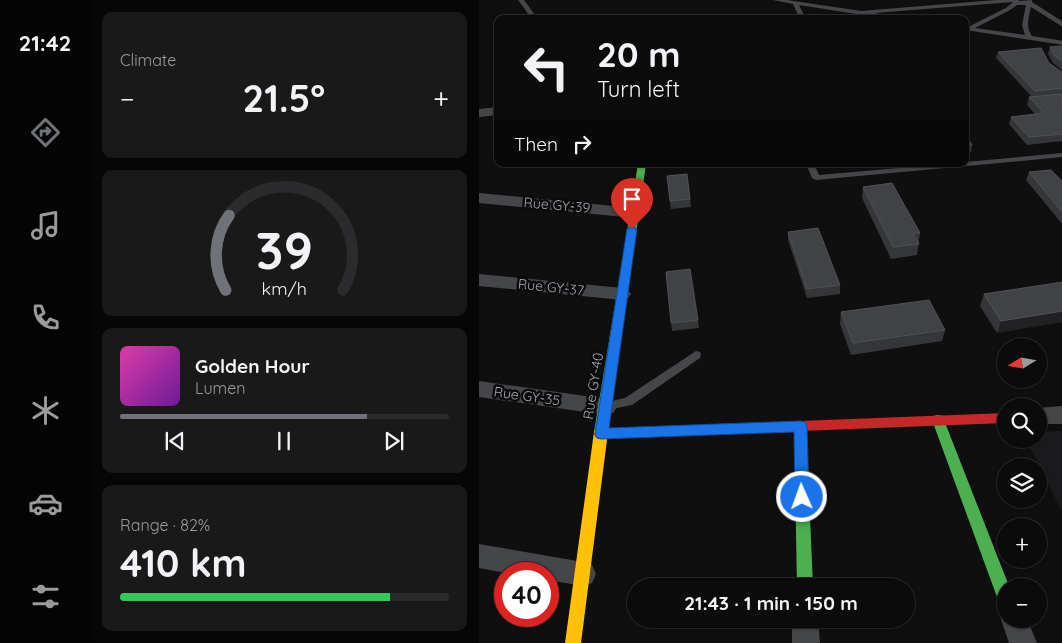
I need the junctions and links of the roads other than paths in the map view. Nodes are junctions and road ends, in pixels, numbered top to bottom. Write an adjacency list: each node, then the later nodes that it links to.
1 (521, 0): 7 (lane)
2 (776, 0): 5 (lane)
3 (1016, 1): 4 (lane); 6 (lane); 11 (lane)
4 (1029, 1): 10 (lane); 13 (lane)
5 (795, 3): 6 (lane); 8 (lane)
6 (860, 13): 9 (lane)
7 (532, 15)
8 (801, 15)
9 (874, 15)
10 (1062, 25)
11 (969, 28)
12 (969, 29): 13 (lane)
13 (1030, 38): 14 (lane)
14 (1062, 43)
15 (1062, 155): 16 (lane)
16 (969, 164)
17 (642, 167): 21 (street, Rue GY-40)
18 (811, 167): 19 (lane)
19 (933, 167)
20 (479, 198): 21 (street, Rue GY-39)
21 (635, 213): 23 (street, Rue GY-40)
22 (479, 280): 23 (street, Rue GY-37)
23 (623, 294): 26 (street, Rue GY-40)
24 (696, 355): 26 (lane)
25 (479, 389): 26 (street, Rue GY-35)
26 (606, 407): 32 (street, Rue GY-40)
27 (1047, 416): 28 (street)
28 (1062, 416)
29 (997, 418): 30 (street)
30 (938, 420): 31 (street); 36 (street)
31 (800, 426): 32 (street); 35 (street)
32 (601, 434): 34 (street, Rue GY-40)
33 (479, 556): 34 (street)
34 (583, 574): 39 (street, Rue GY-40)
35 (805, 578)
36 (998, 578)
37 (805, 628): 40 (street)
38 (1017, 628): 41 (street)
39 (573, 643)
40 (806, 643)
41 (1023, 643)

